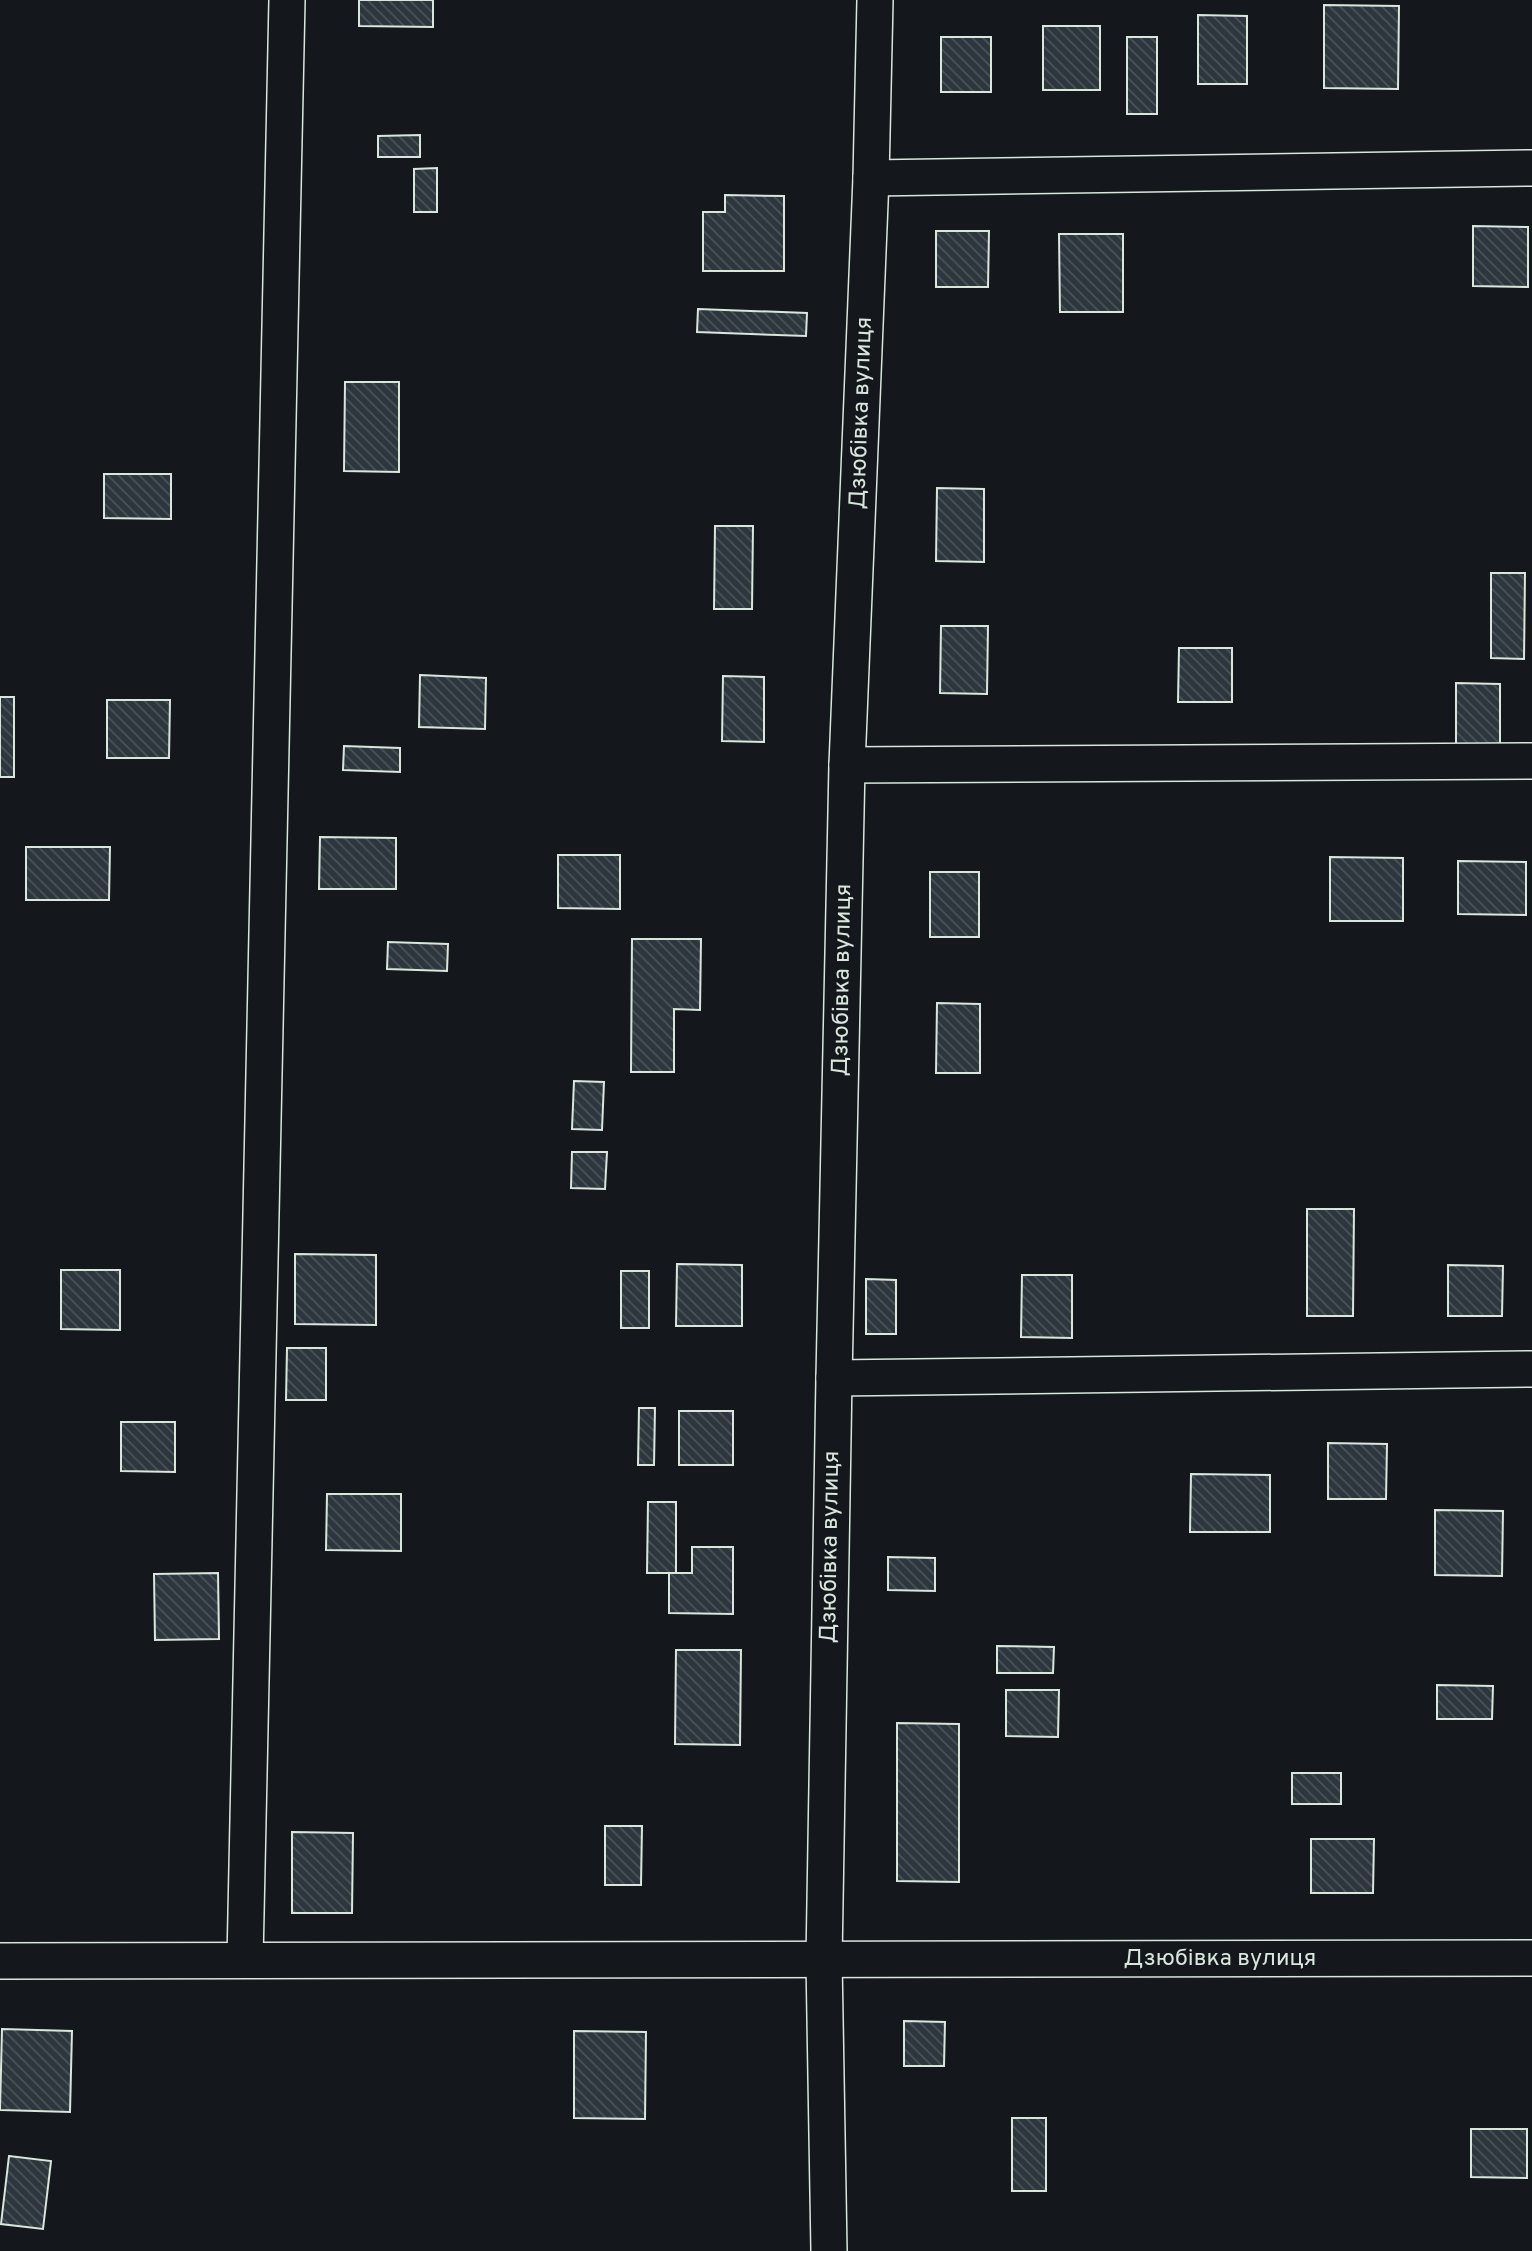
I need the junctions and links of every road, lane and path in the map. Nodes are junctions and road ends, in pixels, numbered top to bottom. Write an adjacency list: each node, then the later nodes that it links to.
1 (288, 0): 10 (street)
2 (875, 0): 4 (street, Дзюбівка вулиця)
3 (1532, 168): 4 (street)
4 (871, 178): 6 (street, Дзюбівка вулиця)
5 (1532, 761): 6 (street)
6 (848, 765): 8 (street, Дзюбівка вулиця)
7 (1532, 1369): 8 (street)
8 (834, 1378): 11 (street, Дзюбівка вулиця)
9 (1532, 1958): 11 (street, Дзюбівка вулиця)
10 (245, 1960): 11 (street); 12 (street)
11 (824, 1960): 13 (street, Дзюбівка вулиця)
12 (0, 1961)
13 (829, 2251)

